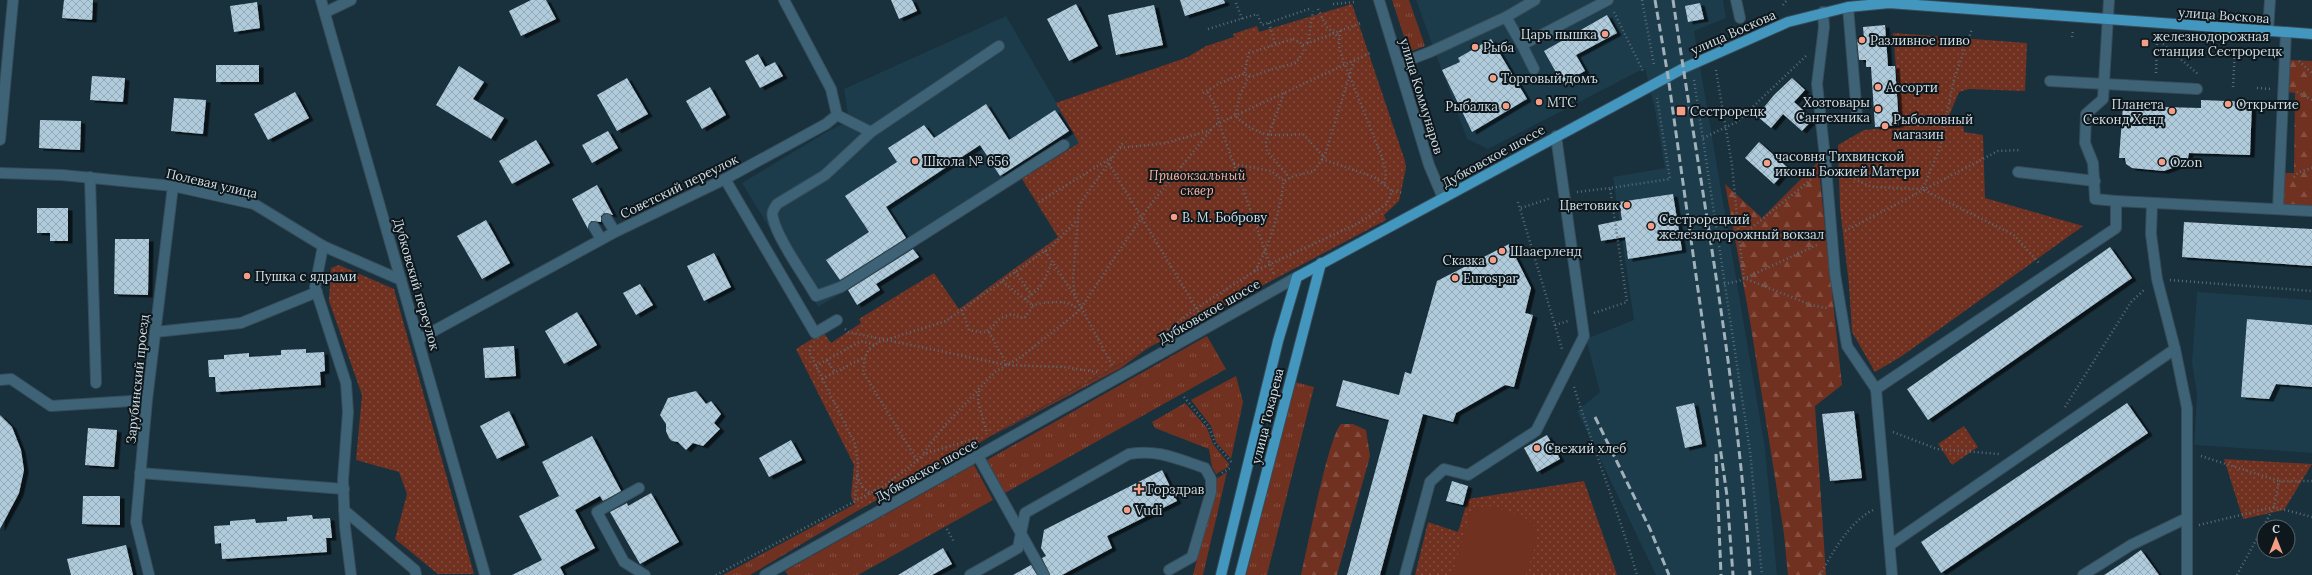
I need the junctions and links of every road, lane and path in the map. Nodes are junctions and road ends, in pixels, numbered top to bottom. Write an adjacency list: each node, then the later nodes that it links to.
1 (13, 0): 78 (street)
2 (321, 0): 18 (street, Дубковский переулок)
3 (351, 0): 18 (street)
4 (784, 0): 68 (street)
5 (1379, 0): 47 (street, улица Коммунаров)
6 (1535, 0): 20 (street)
7 (1608, 0): 40 (street); 51 (path)
8 (1642, 0): 48 (path)
9 (1736, 0): 21 (street)
10 (2109, 0): 23 (street)
11 (2270, 0): 29 (street)
12 (1355, 2): 15 (path)
13 (1890, 2): 16 (main road, улица Воскова); 23 (main road, улица Воскова)
14 (1236, 4): 22 (path)
15 (1333, 4)
16 (1848, 7): 19 (main road, улица Воскова); 70 (street)
17 (1318, 9): 31 (path)
18 (326, 12): 127 (street, Дубковский переулок)
19 (1823, 12): 34 (street); 56 (main road, улица Воскова)
20 (1506, 18): 40 (street); 47 (street)
21 (1740, 18)
22 (1242, 19): 24 (path); 26 (path)
23 (2108, 20): 29 (main road, улица Воскова); 60 (street)
24 (1269, 23): 35 (path); 36 (path)
25 (1361, 23): 28 (path)
26 (1208, 29)
27 (1972, 29): 97 (path)
28 (1340, 31): 31 (path); 33 (path)
29 (2268, 31): 30 (main road, улица Воскова)
30 (2286, 32): 32 (main road, улица Воскова); 105 (street)
31 (1333, 34): 33 (path); 36 (path)
32 (2312, 34)
33 (1339, 38): 46 (path)
34 (1822, 41): 72 (path); 87 (street)
35 (1275, 43): 39 (path); 52 (path)
36 (1308, 43): 39 (path)
37 (2157, 43): 61 (path)
38 (2163, 44): 58 (path)
39 (1303, 45): 55 (path)
40 (1522, 45): 49 (street)
41 (999, 46): 74 (street)
42 (2235, 49): 62 (path)
43 (1372, 52): 45 (path)
44 (2297, 59): 53 (path)
45 (1354, 60): 46 (path); 54 (path)
46 (1344, 64): 54 (path); 65 (path)
47 (1399, 64): 100 (street, улица Коммунаров)
48 (1654, 65)
49 (1534, 69)
50 (1716, 70): 72 (path)
51 (1643, 71)
52 (1244, 74): 55 (path); 64 (path)
53 (2312, 74)
54 (1350, 75): 84 (path); 96 (path)
55 (1249, 76): 69 (path)
56 (1668, 76): 76 (main road, Дубковское шоссе)
57 (1694, 80): 77 (path)
58 (2205, 80)
59 (2050, 81): 60 (street)
60 (2103, 85): 61 (street); 94 (street)
61 (2155, 87): 63 (street)
62 (2233, 87)
63 (2197, 89)
64 (1208, 92): 66 (path); 71 (path)
65 (1284, 92): 69 (path); 75 (path)
66 (1204, 93)
67 (1657, 98): 142 (path)
68 (837, 115): 74 (street); 92 (street, Советский переулок)
69 (1235, 116): 71 (path); 75 (path)
70 (1857, 116)
71 (1219, 123): 73 (path); 86 (path)
72 (1726, 128): 77 (path); 112 (path)
73 (1211, 130): 81 (path); 107 (path)
74 (871, 132): 80 (street)
75 (1269, 135): 84 (path); 91 (path)
76 (1556, 136): 100 (main road, Дубковское шоссе); 142 (street)
77 (1703, 138): 130 (path)
78 (0, 140)
79 (1124, 141): 81 (path)
80 (1064, 145)
81 (1119, 148): 83 (path)
82 (2021, 150): 97 (path)
83 (1114, 156): 85 (path); 102 (path)
84 (1322, 158): 91 (path); 96 (path)
85 (1109, 164): 107 (path); 109 (path)
86 (1234, 164): 93 (path); 117 (path)
87 (1826, 167): 97 (path); 112 (path); 113 (street)
88 (2018, 172): 94 (street)
89 (0, 173): 90 (street, Полевая улица)
90 (90, 177): 95 (street, Полевая улица); 164 (street)
91 (1289, 177): 93 (path)
92 (725, 179): 111 (street, Советский переулок); 148 (street)
93 (1284, 181): 117 (path)
94 (2095, 181): 101 (street)
95 (173, 186): 115 (street, Полевая улица); 146 (street, Зарубинский проезд)
96 (1384, 186): 98 (path)
97 (1922, 189): 113 (path); 123 (path)
98 (1392, 191): 99 (path); 120 (path)
99 (1404, 193)
100 (1443, 198): 119 (main road, Дубковское шоссе)
101 (2116, 201): 104 (street); 123 (street)
102 (1039, 202)
103 (1518, 202): 144 (path)
104 (2152, 203): 105 (street); 126 (street)
105 (2278, 209): 106 (street)
106 (2312, 211)
107 (1141, 218): 137 (path); 138 (path)
108 (607, 219): 111 (street)
109 (1077, 220): 116 (path); 134 (path)
110 (594, 227): 114 (street)
111 (615, 232): 114 (street, Советский переулок)
112 (1739, 238): 125 (path)
113 (1832, 238): 125 (path); 141 (street)
114 (601, 239): 149 (street, Советский переулок)
115 (323, 246): 127 (street, Полевая улица); 132 (street)
116 (1045, 251): 118 (path); 122 (path)
117 (1266, 251): 120 (path); 121 (path)
118 (1052, 261): 133 (path); 134 (path)
119 (1321, 263): 124 (main road, Дубковское шоссе); 205 (main road, улица Токарева)
120 (1271, 265): 121 (path); 128 (path)
121 (1255, 271): 138 (path)
122 (1015, 272): 129 (path); 133 (path)
123 (2047, 274): 165 (street)
124 (1297, 277): 145 (street, Дубковское шоссе); 204 (main road, улица Токарева)
125 (1744, 278): 130 (path); 141 (path)
126 (2157, 279): 131 (path); 153 (street); 169 (path)
127 (401, 280): 149 (street, Дубковский переулок)
128 (1276, 280)
129 (1002, 281): 135 (path); 139 (path)
130 (1724, 284): 208 (path)
131 (2312, 291)
132 (317, 292): 146 (street); 182 (street)
133 (1032, 296): 135 (path)
134 (1075, 296): 137 (path)
135 (1025, 299): 136 (path)
136 (1032, 305): 140 (path); 147 (path)
137 (1082, 307): 140 (path); 158 (path)
138 (1197, 308): 145 (path); 150 (path)
139 (962, 310): 147 (path); 151 (path)
140 (1079, 311): 156 (path)
141 (1841, 311): 165 (street)
142 (1582, 317): 144 (path); 159 (street)
143 (837, 320): 148 (street); 151 (path)
144 (1556, 325): 159 (path)
145 (1208, 326): 174 (street, Дубковское шоссе)
146 (155, 332): 168 (street, Зарубинский проезд)
147 (989, 332): 156 (path)
148 (815, 333): 157 (path)
149 (419, 339): 198 (street, Дубковский переулок)
150 (1156, 339)
151 (888, 340): 152 (path); 156 (path)
152 (875, 345): 154 (path); 155 (path)
153 (2175, 349): 171 (street); 173 (street)
154 (865, 357): 161 (path); 175 (path)
155 (827, 360): 157 (path); 161 (path)
156 (1007, 365): 160 (path); 166 (path)
157 (816, 366): 162 (path)
158 (1114, 369)
159 (1568, 369): 206 (street); 207 (path)
160 (1099, 372)
161 (834, 373): 162 (path)
162 (822, 379): 178 (path)
163 (0, 380): 168 (street)
164 (96, 383)
165 (1876, 389): 170 (street)
166 (979, 390): 172 (path); 172 (path)
167 (1184, 398): 176 (path)
168 (147, 400): 177 (street, Зарубинский проезд)
169 (2060, 413)
170 (1879, 427): 173 (path); 185 (street)
171 (2187, 452): 179 (path); 189 (street)
172 (924, 454): 175 (path)
173 (2021, 455): 193 (street)
174 (978, 456): 191 (street); 201 (street, Дубковское шоссе)
175 (917, 460): 183 (path)
176 (1232, 463)
177 (140, 473): 182 (street); 195 (street, Зарубинский проезд)
178 (857, 476): 183 (path); 184 (path)
179 (2279, 481): 180 (path); 186 (path)
180 (2312, 481)
181 (639, 488): 199 (street)
182 (344, 489): 187 (street)
183 (871, 493): 184 (path)
184 (855, 500): 200 (path)
185 (1886, 504): 193 (street); 209 (path)
186 (2274, 507): 188 (path); 189 (path); 213 (path)
187 (344, 510): 196 (street); 197 (street)
188 (2312, 516)
189 (2187, 523): 211 (street); 212 (street)
190 (947, 529): 192 (path)
191 (1020, 532): 194 (street); 202 (street); 203 (street)
192 (954, 542)
193 (1890, 545): 210 (street)
194 (1169, 570)
195 (149, 575)
196 (351, 575)
197 (416, 575)
198 (485, 575)
199 (645, 575)
200 (716, 575)
201 (765, 575)
202 (970, 575)
203 (1044, 575)
204 (1220, 575)
205 (1240, 575)
206 (1405, 575)
207 (1637, 575)
208 (1762, 575)
209 (1820, 575)
210 (1892, 575)
211 (2083, 575)
212 (2188, 575)
213 (2237, 575)

